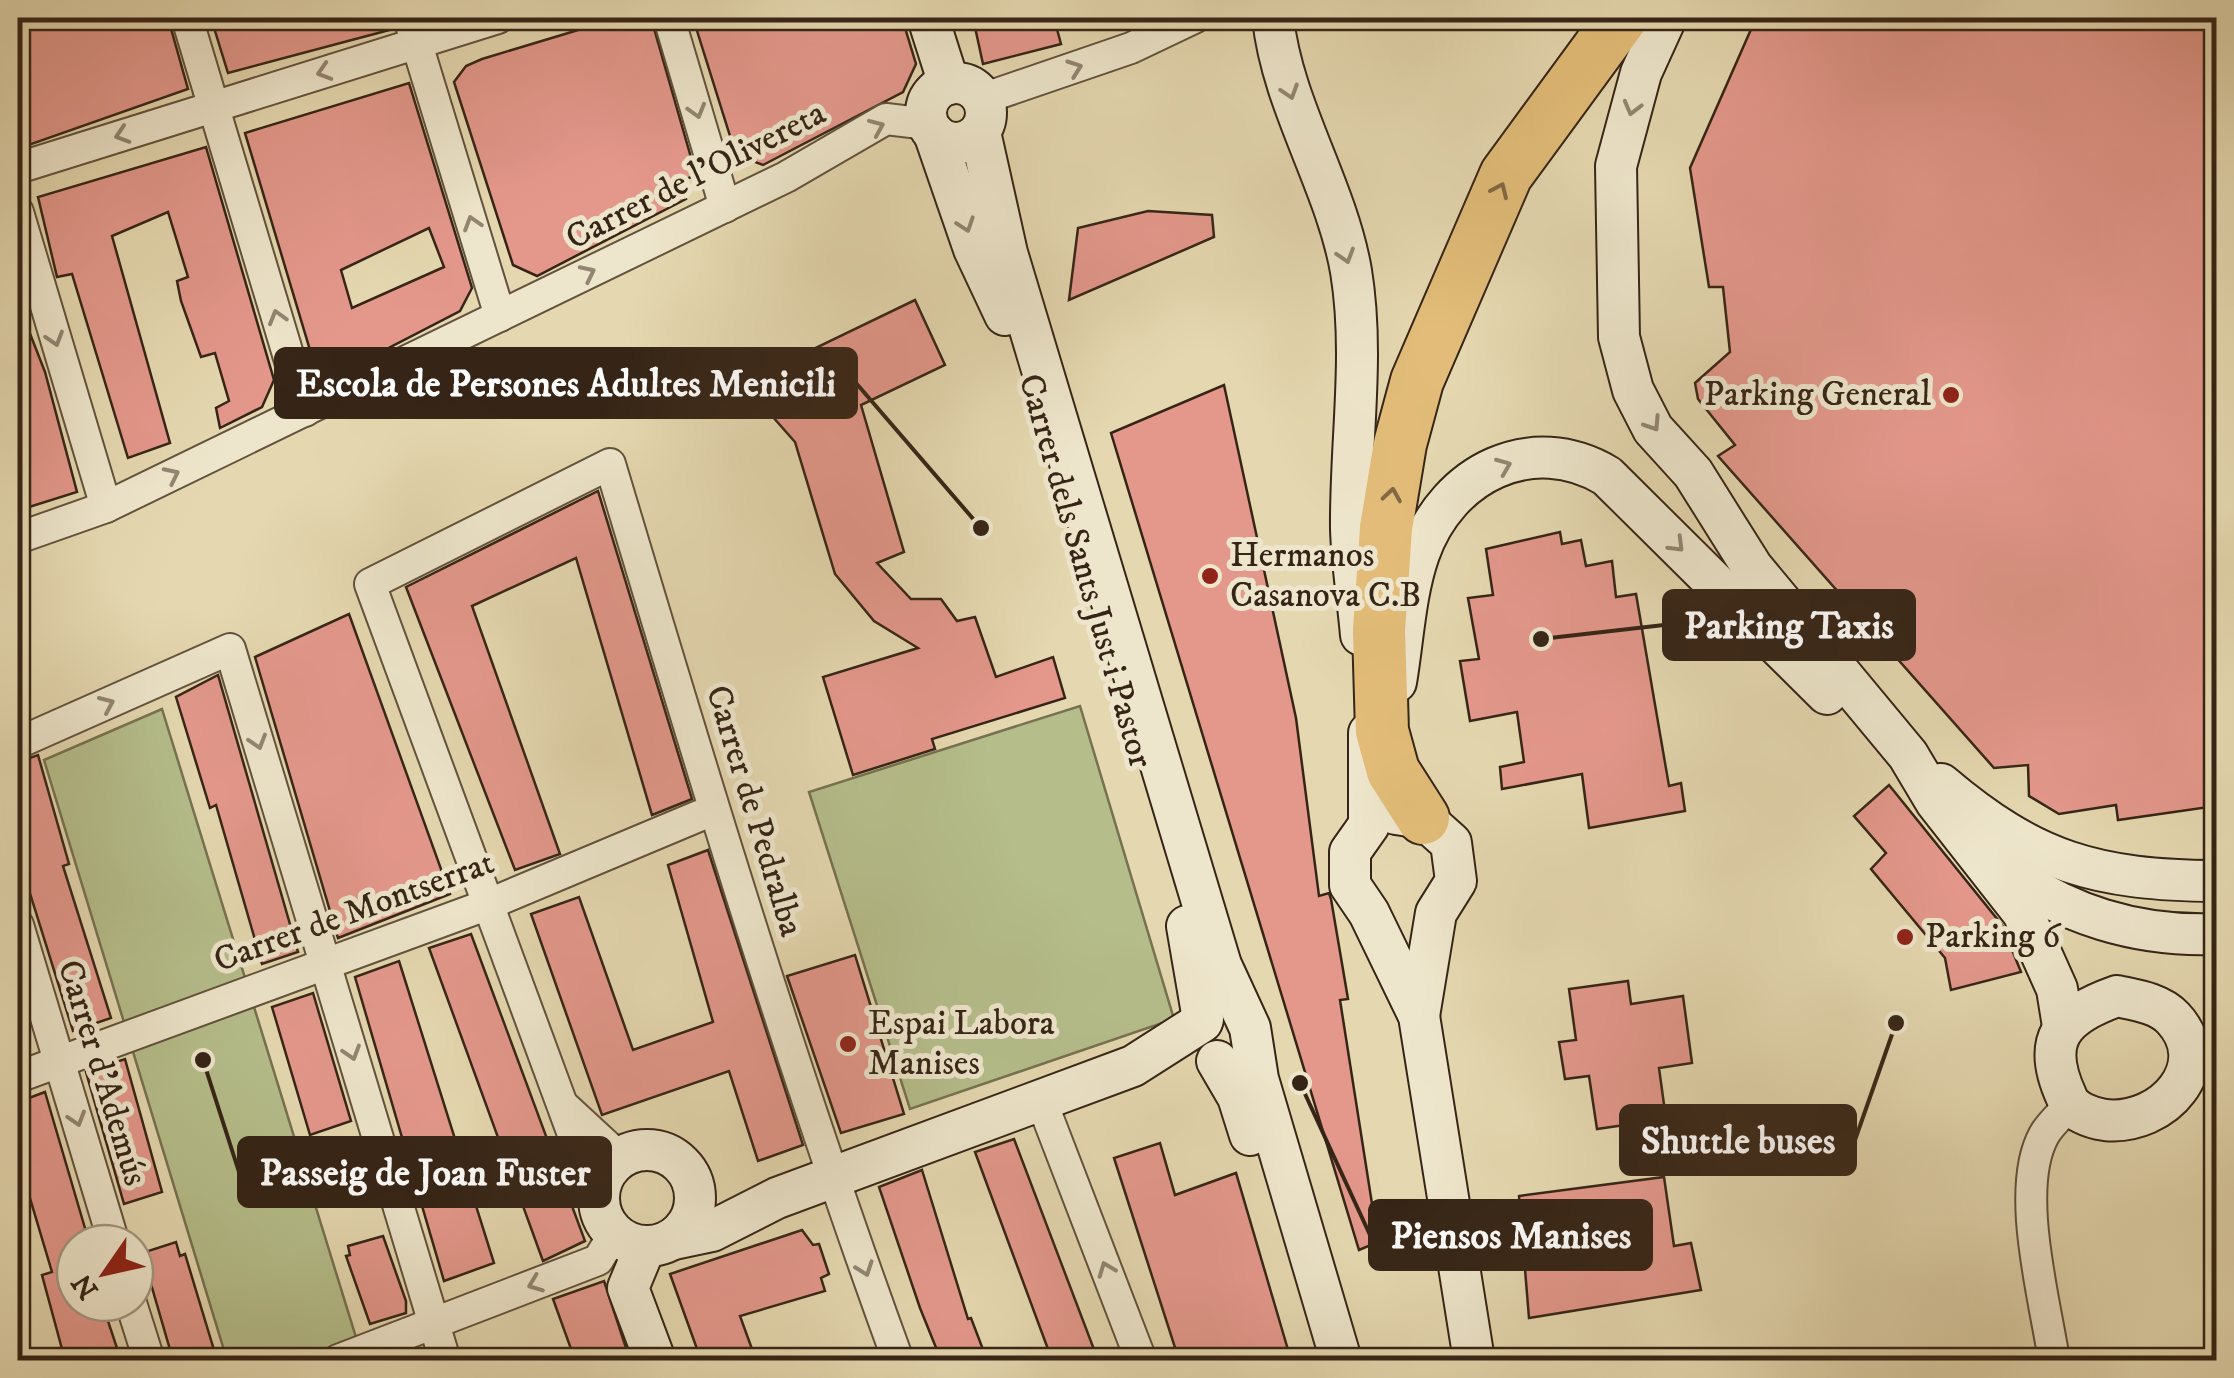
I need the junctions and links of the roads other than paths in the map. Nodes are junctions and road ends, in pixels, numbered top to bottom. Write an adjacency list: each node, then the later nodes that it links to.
1 (187, 18): 11 (street)
2 (498, 18): 9 (street)
3 (669, 18): 14 (street, one-way to 14)
4 (928, 18): 10 (main road, Carrer dels Sants Just i Pastor)
5 (1273, 18): 25 (main road, one-way to 25)
6 (1621, 18): 21 (highway, one-way to 6)
7 (1666, 18): 20 (main road, one-way to 20)
8 (1188, 22): 10 (street, one-way to 8)
9 (413, 30): 11 (street, one-way to 11); 16 (street, one-way to 9)
10 (970, 105): 12 (main road); 36 (main road, Carrer dels Sants Just i Pastor)
11 (214, 106): 13 (street, one-way to 13); 17 (street, one-way to 11)
12 (931, 128): 14 (street, Carrer de l'Olivereta, one-way to 12); 34 (main road, Carrer dels Sants Just i Pastor, one-way to 34)
13 (18, 168)
14 (725, 207): 16 (street, Carrer de l'Olivereta, one-way to 14)
15 (18, 212): 18 (street, one-way to 18)
16 (500, 316): 17 (street, Carrer de l'Olivereta)
17 (305, 410): 18 (street, Carrer de l'Olivereta, one-way to 17)
18 (106, 507): 19 (street, Carrer de l'Olivereta)
19 (18, 538)
20 (1879, 720): 21 (main road, one-way to 20); 26 (main road)
21 (1382, 731): 24 (highway)
22 (18, 743): 32 (street, one-way to 32)
23 (713, 810): 27 (street, Carrer de Montserrat); 27 (street, Carrer de Pedralba); 44 (street, Carrer de Pedralba)
24 (1424, 818): 25 (main road); 30 (main road)
25 (1369, 825): 29 (main road)
26 (1975, 829): 28 (main road); 28 (main road); 35 (main road)
27 (489, 904): 32 (street, Carrer de Montserrat); 41 (street)
28 (2213, 908)
29 (1369, 913): 30 (main road); 33 (main road)
30 (1436, 913): 33 (main road)
31 (18, 925): 37 (street, Carrer d'Ademús)
32 (324, 962): 37 (street, Carrer de Montserrat); 50 (street, one-way to 50)
33 (1419, 1016): 59 (main road)
34 (1202, 1021): 36 (main road); 38 (main road)
35 (2063, 1026): 42 (main road); 42 (main road)
36 (1231, 1045): 38 (main road); 57 (main road, Carrer dels Sants Just i Pastor); 58 (main road, Carrer dels Sants Just i Pastor)
37 (60, 1061): 39 (street, Carrer de Montserrat); 47 (street, Carrer d'Ademús, one-way to 47)
38 (1134, 1066): 40 (main road)
39 (18, 1076)
40 (1041, 1100): 44 (main road); 56 (street, one-way to 40)
41 (562, 1105): 43 (street); 48 (street)
42 (2082, 1112): 60 (street)
43 (618, 1157): 45 (main road); 48 (main road)
44 (832, 1178): 46 (main road); 55 (street, Carrer de Pedralba, one-way to 55)
45 (696, 1191): 46 (main road); 48 (main road)
46 (777, 1198): 48 (main road)
47 (108, 1223)
48 (633, 1230): 50 (street, one-way to 50); 54 (main road)
49 (138, 1323): 51 (street)
50 (434, 1324): 52 (street); 53 (street)
51 (148, 1360)
52 (338, 1360)
53 (445, 1360)
54 (655, 1360)
55 (898, 1360)
56 (1140, 1360)
57 (1321, 1360)
58 (1341, 1360)
59 (1474, 1360)
60 (2054, 1360)

